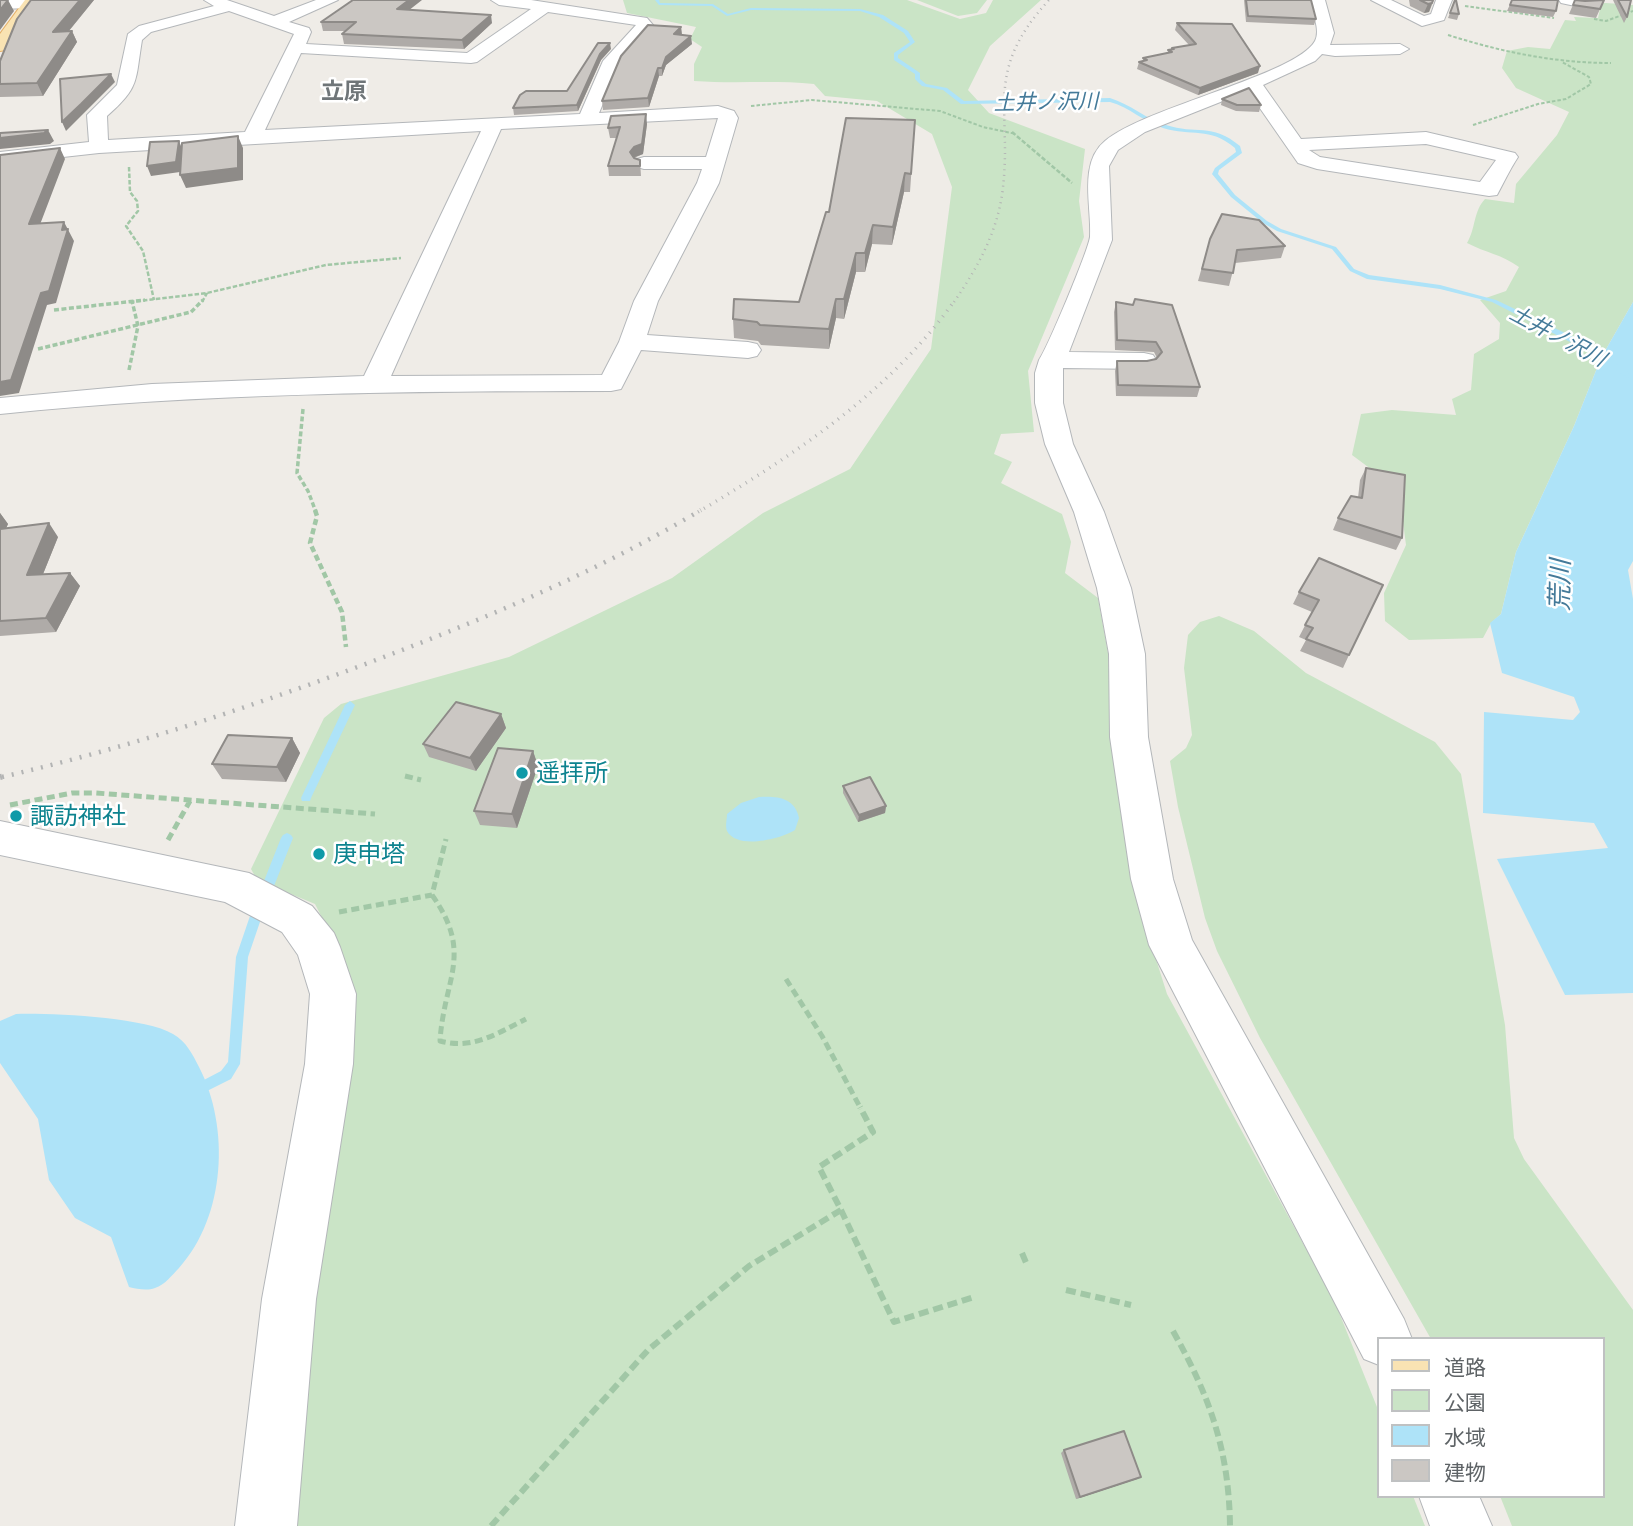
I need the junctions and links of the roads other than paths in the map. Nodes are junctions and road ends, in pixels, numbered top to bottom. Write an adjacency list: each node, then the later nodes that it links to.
1 (212, 0): 9 (street)
2 (330, 0): 11 (street)
3 (499, 0): 10 (street)
4 (1317, 0): 14 (street)
5 (1379, 0): 7 (street)
6 (32, 2): 8 (street); 13 (main road)
7 (1444, 2)
8 (0, 4)
9 (231, 6): 11 (street); 21 (street)
10 (545, 7): 12 (street); 17 (street)
11 (274, 22): 12 (street)
12 (304, 37): 19 (street)
13 (0, 46)
14 (1318, 48): 15 (street); 16 (street)
15 (1400, 49)
16 (1252, 83): 20 (street); 27 (street)
17 (588, 117): 18 (street); 24 (street)
18 (494, 123): 19 (street); 29 (street)
19 (252, 137): 21 (street)
20 (1296, 145): 20 (street)
21 (99, 147): 22 (street)
22 (0, 158)
23 (644, 163): 24 (street)
24 (714, 163): 25 (street)
25 (632, 342): 26 (street); 29 (street)
26 (748, 350)
27 (1052, 360): 28 (street); 32 (street)
28 (1144, 361)
29 (374, 383): 30 (street)
30 (0, 406)
31 (0, 838): 34 (street)
32 (1383, 1337)
33 (1450, 1498): 35 (street)
34 (267, 1526)
35 (1461, 1526)

